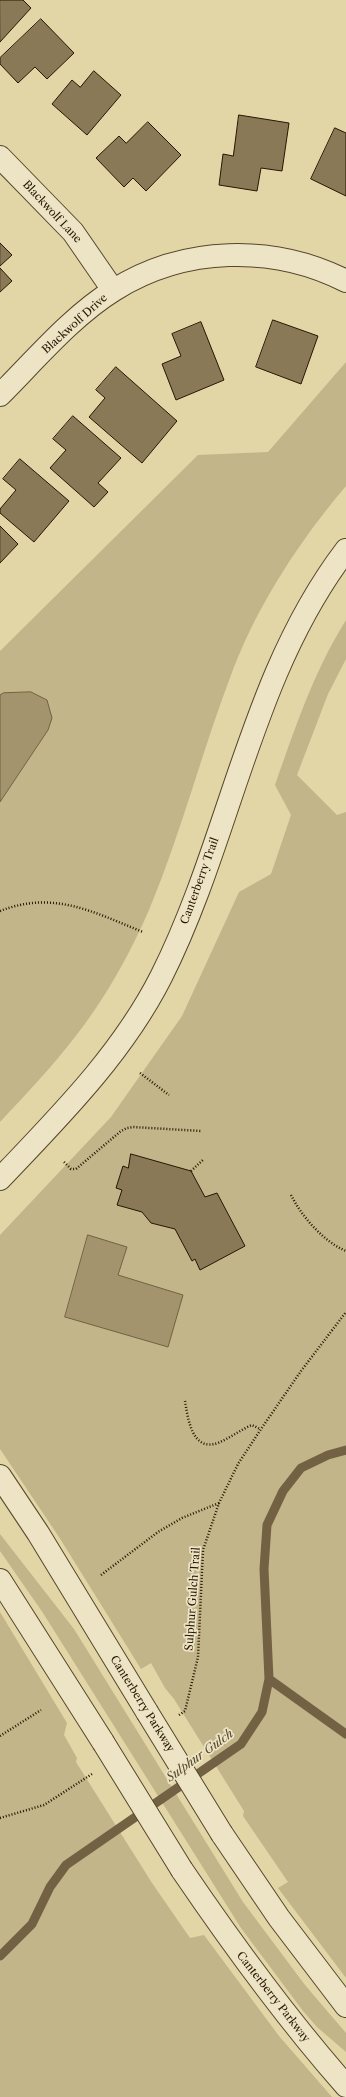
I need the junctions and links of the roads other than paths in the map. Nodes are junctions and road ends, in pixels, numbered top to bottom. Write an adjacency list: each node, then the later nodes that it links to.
1 (0, 157): 3 (street, Blackwolf Lane)
2 (346, 281): 3 (street, Blackwolf Drive)
3 (113, 290): 4 (street, Blackwolf Drive)
4 (0, 395)
5 (346, 550): 6 (street, Canterberry Trail)
6 (0, 1179)
7 (0, 1476): 9 (street, Canterberry Parkway, bridge)
8 (0, 1580): 10 (street, Canterberry Parkway, bridge)
9 (346, 2006)
10 (346, 2086)

